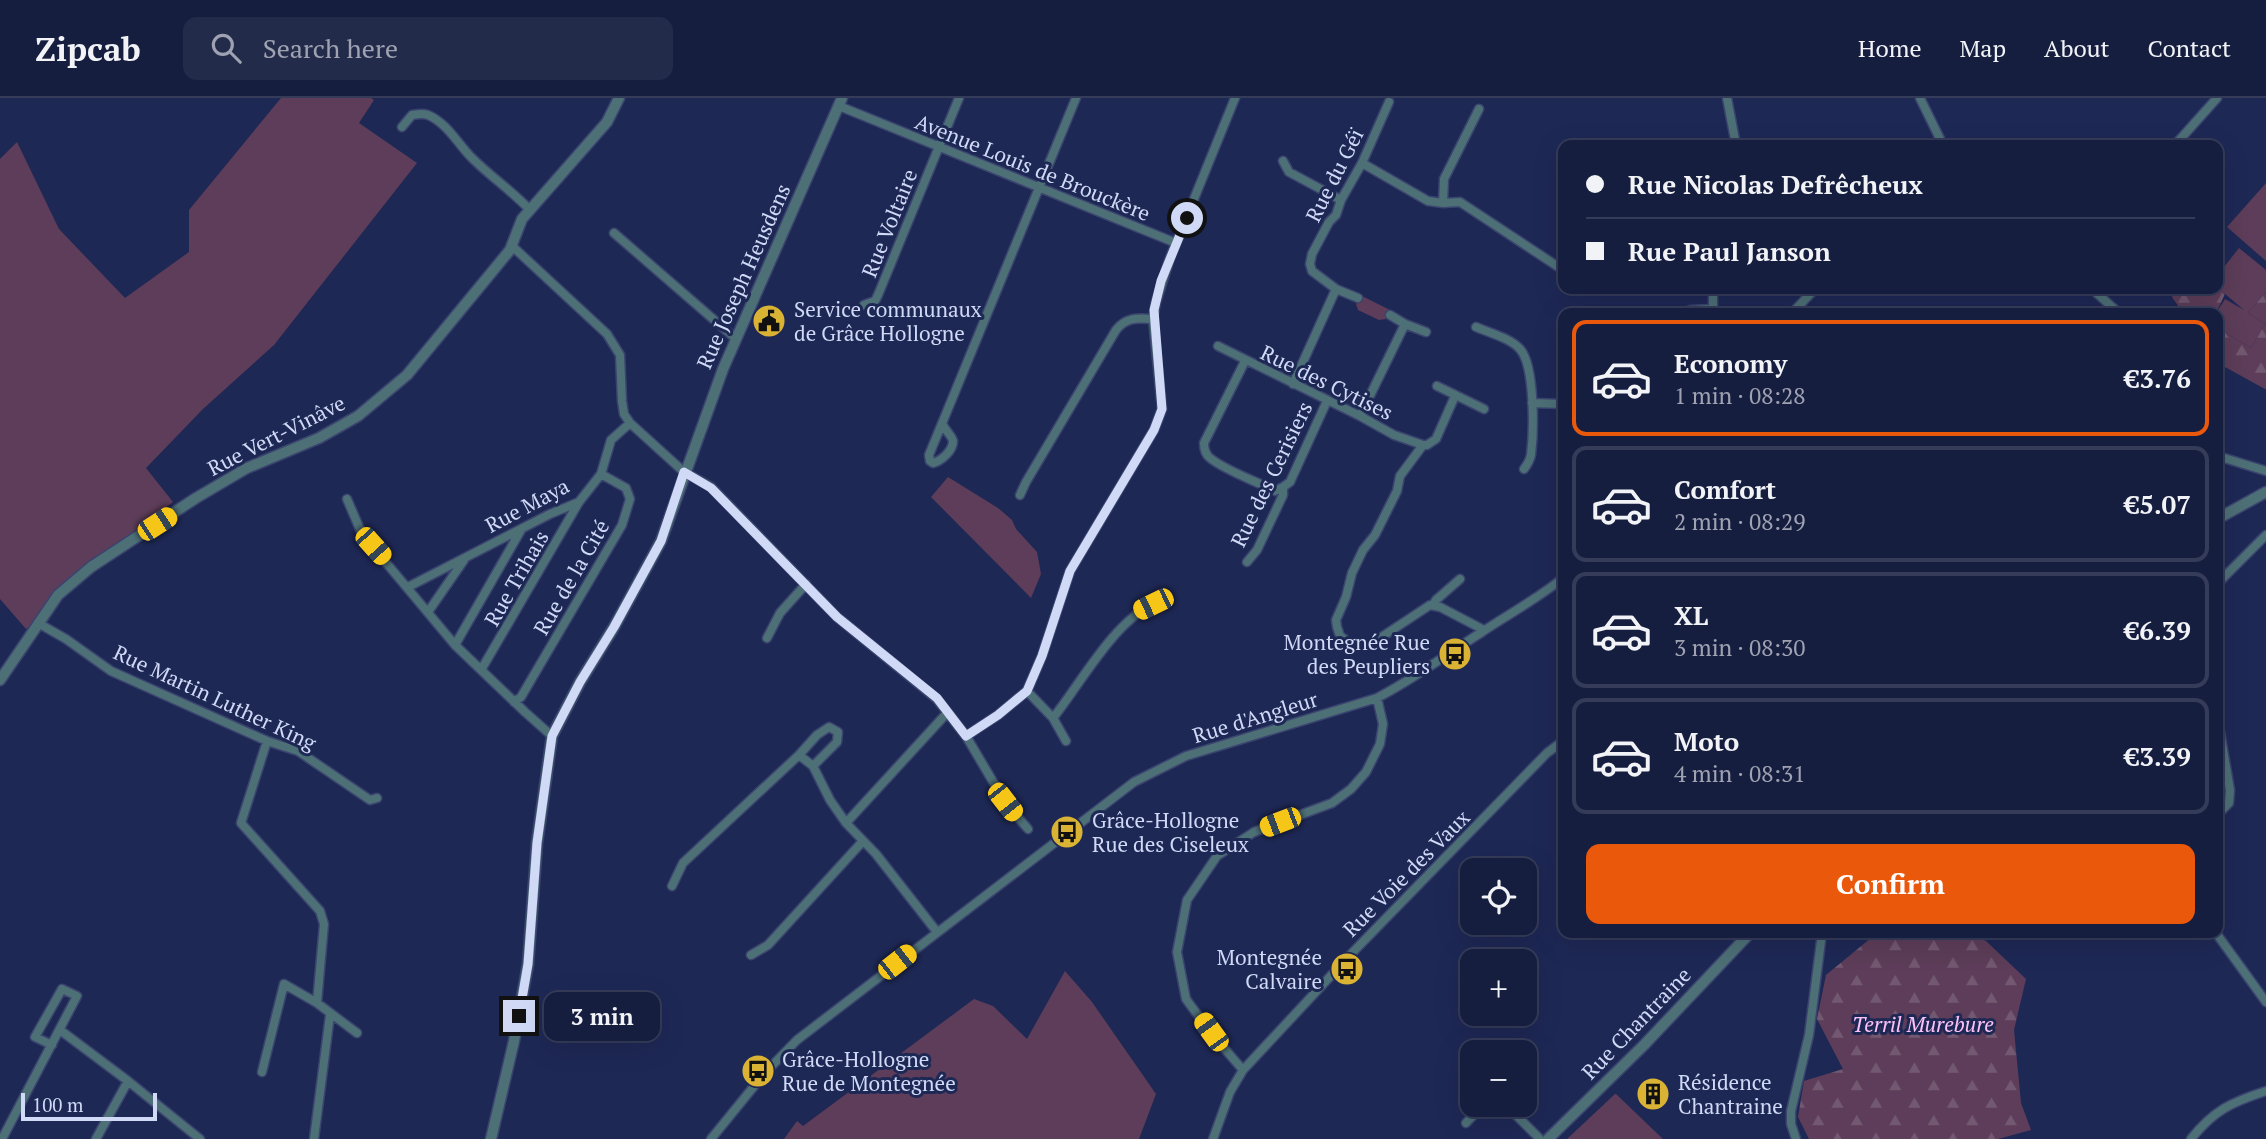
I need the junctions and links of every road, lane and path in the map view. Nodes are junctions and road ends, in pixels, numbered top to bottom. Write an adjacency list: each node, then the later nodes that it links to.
1 (619, 98): 21 (street, Rue Vert-Vinâve)
2 (959, 98): 15 (street, Rue Voltaire)
3 (1076, 98): 18 (street)
4 (1235, 98): 23 (street)
5 (1727, 98): 12 (street)
6 (1920, 98): 13 (street)
7 (2217, 98): 14 (street)
8 (841, 102): 15 (street, Avenue Louis de Brouckère); 38 (street, Rue Joseph Heusdens)
9 (1389, 102): 17 (street, Rue du Géï)
10 (1479, 109): 20 (street)
11 (402, 127): 21 (street)
12 (1735, 140)
13 (1937, 140)
14 (2179, 140)
15 (939, 147): 18 (street, Avenue Louis de Brouckère); 30 (street, Rue Voltaire)
16 (1283, 161): 19 (street)
17 (1362, 163): 19 (street, Rue du Géï); 20 (street)
18 (1040, 188): 23 (street, Avenue Louis de Brouckère); 50 (street)
19 (1340, 200): 26 (street, Rue du Géï)
20 (1443, 203): 25 (street)
21 (530, 210): 24 (street, Rue Vert-Vinâve)
22 (614, 233): 38 (street)
23 (1176, 243): 34 (street)
24 (512, 245): 49 (street); 75 (street, Rue Vert-Vinâve)
25 (1558, 267)
26 (1336, 289): 29 (street); 41 (street)
27 (1810, 294): 31 (street)
28 (2098, 294): 32 (street)
29 (1358, 298)
30 (864, 305)
31 (1797, 308)
32 (2113, 308)
33 (1390, 314): 35 (street)
34 (1153, 318): 59 (street); 81 (street)
35 (1405, 324): 37 (street); 48 (street)
36 (1476, 327): 45 (street)
37 (1426, 332)
38 (736, 338): 55 (street, Rue Joseph Heusdens)
39 (1218, 346): 40 (street, Rue des Cytises)
40 (1245, 361): 41 (street, Rue des Cytises); 57 (street)
41 (1293, 384): 44 (street, Rue des Cytises)
42 (1437, 386): 43 (street)
43 (1455, 396): 47 (street); 51 (street)
44 (1327, 401): 48 (street, Rue des Cytises); 57 (street, Rue des Cerisiers)
45 (1532, 403): 46 (street); 53 (street)
46 (1558, 404)
47 (1484, 409)
48 (1360, 416): 51 (street, Rue des Cytises)
49 (630, 423): 55 (street); 56 (street, Rue Maya)
50 (943, 425)
51 (1423, 445): 73 (street)
52 (2223, 458): 54 (street)
53 (1524, 469)
54 (2266, 471)
55 (684, 472): 70 (street); 86 (street, Rue Joseph Heusdens)
56 (601, 474): 61 (street, Rue Maya); 83 (street, Rue de la Cité)
57 (1283, 486): 66 (street, Rue des Cerisiers)
58 (2266, 492): 62 (street)
59 (1020, 495)
60 (347, 499): 71 (street)
61 (579, 502): 63 (street, Rue Maya); 79 (street, Rue Trihais)
62 (2223, 516)
63 (521, 530): 65 (street, Rue Maya); 78 (street)
64 (2266, 535): 67 (street)
65 (465, 557): 71 (street, Rue Maya); 74 (street)
66 (1247, 562)
67 (2223, 578)
68 (1460, 579): 73 (street)
69 (1558, 582): 76 (street, Rue d'Angleur)
70 (806, 584): 77 (street); 84 (street)
71 (408, 587): 74 (street)
72 (1153, 604): 85 (street)
73 (1433, 605): 76 (street)
74 (428, 612): 78 (street)
75 (38, 623): 80 (street, Rue Vert-Vinâve); 88 (street, Rue Martin Luther King)
76 (1484, 630): 82 (street, Rue d'Angleur)
77 (767, 638)
78 (455, 645): 79 (street)
79 (481, 670): 83 (street)
80 (0, 680)
81 (1027, 691): 85 (street); 87 (street)
82 (1377, 698): 100 (street, Rue d'Angleur); 111 (street)
83 (514, 702): 86 (street)
84 (947, 713): 87 (street); 96 (street)
85 (1053, 718): 89 (street)
86 (552, 736): 122 (street, Rue Joseph Heusdens)
87 (966, 736): 97 (street)
88 (267, 741): 94 (street, Rue Martin Luther King); 106 (street)
89 (1066, 741)
90 (1558, 745): 111 (street, Rue Voie des Vaux)
91 (2223, 750): 95 (street)
92 (799, 755): 93 (street); 93 (street); 99 (street)
93 (813, 766): 96 (street)
94 (377, 799)
95 (2223, 809)
96 (846, 823): 98 (street)
97 (1028, 829)
98 (863, 841): 100 (street); 104 (street)
99 (672, 886)
100 (937, 932): 123 (street, Rue d'Angleur)
101 (1745, 938): 126 (street, Rue Chantraine)
102 (1821, 938): 127 (street)
103 (2220, 938): 105 (street)
104 (751, 955)
105 (2266, 1002)
106 (317, 1003): 107 (street); 112 (street)
107 (330, 1015): 109 (street); 121 (street)
108 (60, 1030): 110 (street); 110 (street); 113 (street)
109 (357, 1033)
110 (52, 1045): 119 (street)
111 (1243, 1070): 124 (street, Rue Voie des Vaux)
112 (262, 1072)
113 (128, 1081): 118 (street); 120 (street)
114 (2266, 1091): 128 (street)
115 (1472, 1117): 117 (street)
116 (1518, 1117): 125 (street)
117 (1466, 1123)
118 (196, 1138)
119 (2, 1139)
120 (96, 1139)
121 (314, 1139)
122 (491, 1139)
123 (711, 1139)
124 (1213, 1139)
125 (1540, 1139)
126 (1548, 1139)
127 (1796, 1139)
128 (2191, 1139)

